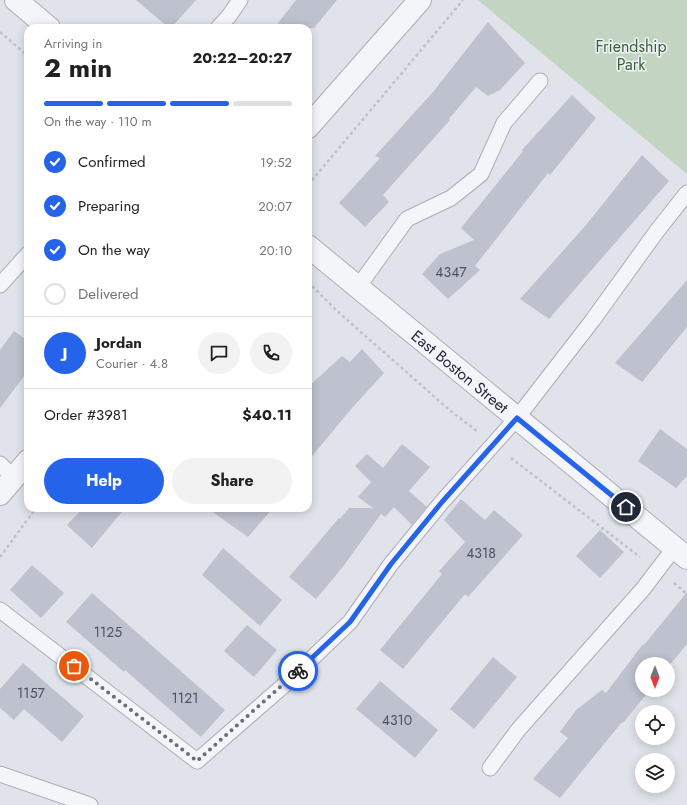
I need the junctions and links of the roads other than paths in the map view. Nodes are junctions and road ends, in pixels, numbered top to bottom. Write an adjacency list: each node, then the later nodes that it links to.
1 (16, 0): 4 (street)
2 (240, 0): 5 (lane)
3 (420, 0): 7 (street)
4 (44, 24)
5 (222, 24)
6 (540, 80): 12 (lane)
7 (312, 122)
8 (687, 193): 13 (lane)
9 (312, 249): 12 (street, East Boston Street)
10 (24, 258): 11 (lane)
11 (0, 285)
12 (358, 287): 13 (street, East Boston Street)
13 (517, 418): 16 (street, East Boston Street); 17 (lane)
14 (24, 464): 15 (street)
15 (5, 478)
16 (681, 553): 18 (lane)
17 (0, 610)
18 (490, 768)
19 (0, 774): 20 (lane)
20 (90, 805)

